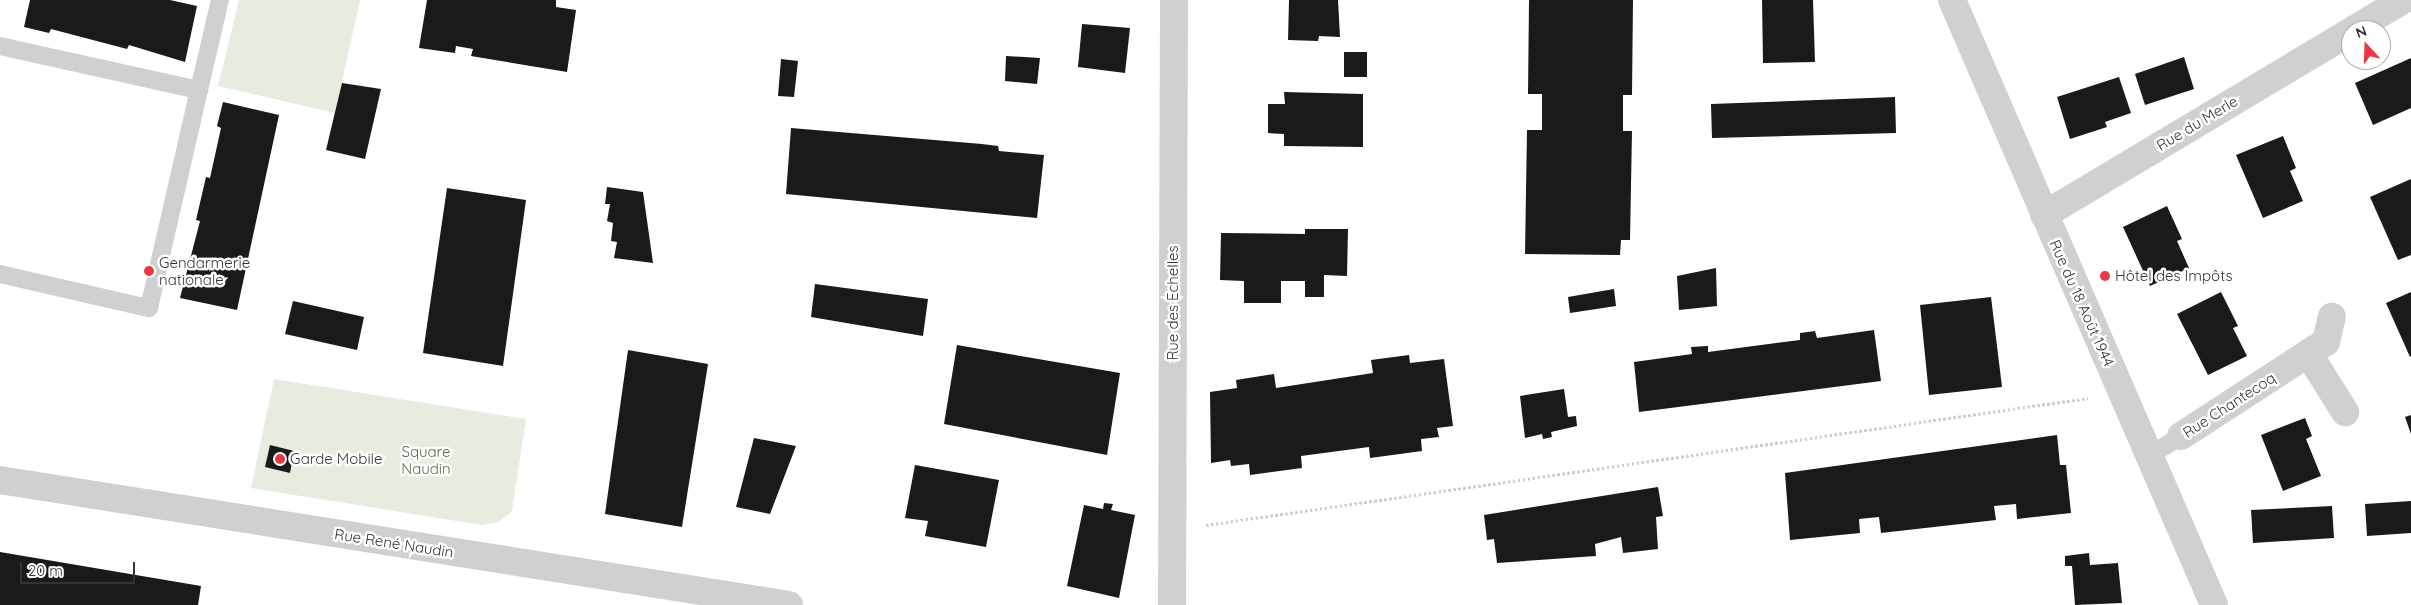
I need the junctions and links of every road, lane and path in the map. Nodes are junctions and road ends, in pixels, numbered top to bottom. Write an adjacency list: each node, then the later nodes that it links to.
1 (220, 0): 8 (lane)
2 (1174, 0): 18 (street, Rue des Echelles)
3 (1952, 0): 9 (street, Rue du 18 Août 1944)
4 (2403, 0): 5 (street, Rue du Merle)
5 (2370, 20)
6 (2341, 38): 9 (street, Rue du Merle)
7 (0, 46): 8 (lane)
8 (199, 90): 10 (lane)
9 (2044, 215): 13 (street, Rue du 18 Août 1944)
10 (0, 274)
11 (2332, 317): 12 (street, Rue Chantecoq)
12 (2308, 353): 14 (street); 15 (street, Rue Chantecoq)
13 (2122, 393): 16 (street, Rue du 18 Août 1944); 18 (path)
14 (2345, 412)
15 (2181, 436): 16 (lane, Rue Chantecoq)
16 (2150, 456): 21 (street, Rue du 18 Août 1944)
17 (0, 480): 19 (street, Rue René Naudin)
18 (1171, 530): 20 (street, Rue des Echelles)
19 (789, 605)
20 (1172, 605)
21 (2214, 605)

